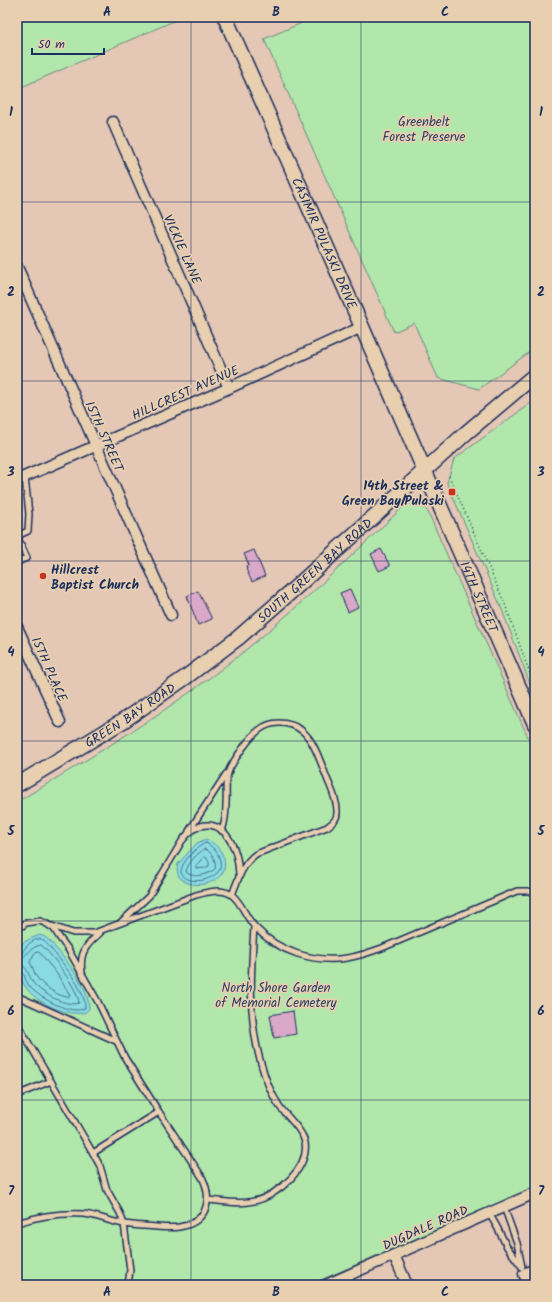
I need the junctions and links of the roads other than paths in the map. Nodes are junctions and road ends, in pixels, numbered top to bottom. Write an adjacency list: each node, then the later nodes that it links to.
1 (225, 17): 4 (street, CASIMIR PULASKI DRIVE)
2 (113, 122): 6 (street, VICKIE LANE)
3 (17, 267): 7 (street, 15TH STREET)
4 (362, 327): 6 (street, HILLCREST AVENUE); 8 (street, CASIMIR PULASKI DRIVE)
5 (535, 375): 8 (street, SOUTH GREEN BAY ROAD)
6 (229, 388): 7 (street, HILLCREST AVENUE)
7 (95, 446): 9 (street, HILLCREST AVENUE); 12 (street, 15TH STREET)
8 (424, 470): 14 (street, SOUTH GREEN BAY ROAD); 16 (street, 14TH STREET)
9 (21, 478): 10 (lane)
10 (17, 536): 11 (lane)
11 (17, 562)
12 (171, 615)
13 (17, 627): 15 (street, 15TH PLACE)
14 (238, 638): 18 (street, GREEN BAY ROAD)
15 (60, 722)
16 (535, 724)
17 (230, 769): 19 (lane); 20 (lane); 21 (lane)
18 (17, 785)
19 (222, 831): 20 (lane); 21 (lane)
20 (188, 833): 25 (lane)
21 (240, 876): 23 (lane)
22 (535, 893): 26 (lane)
23 (232, 895): 25 (lane); 26 (lane)
24 (48, 924): 27 (lane); 28 (lane); 29 (lane)
25 (117, 925): 28 (lane)
26 (254, 927): 38 (lane)
27 (17, 930)
28 (102, 931): 29 (lane)
29 (83, 975): 32 (lane)
30 (17, 996): 32 (lane)
31 (17, 1023): 33 (lane)
32 (116, 1041): 35 (lane)
33 (51, 1080): 34 (lane); 36 (lane)
34 (17, 1095)
35 (158, 1112): 36 (lane); 38 (lane)
36 (93, 1153): 42 (lane)
37 (535, 1193): 39 (street, DUGDALE ROAD)
38 (208, 1200): 42 (lane)
39 (504, 1207): 40 (street, DUGDALE ROAD); 45 (lane)
40 (489, 1213): 43 (street, DUGDALE ROAD); 45 (lane)
41 (17, 1223): 42 (lane)
42 (124, 1224): 46 (lane)
43 (394, 1255): 47 (street, DUGDALE ROAD); 48 (street)
44 (535, 1269): 45 (street)
45 (523, 1270): 49 (street)
46 (128, 1285)
47 (326, 1285)
48 (407, 1285)
49 (529, 1285)

